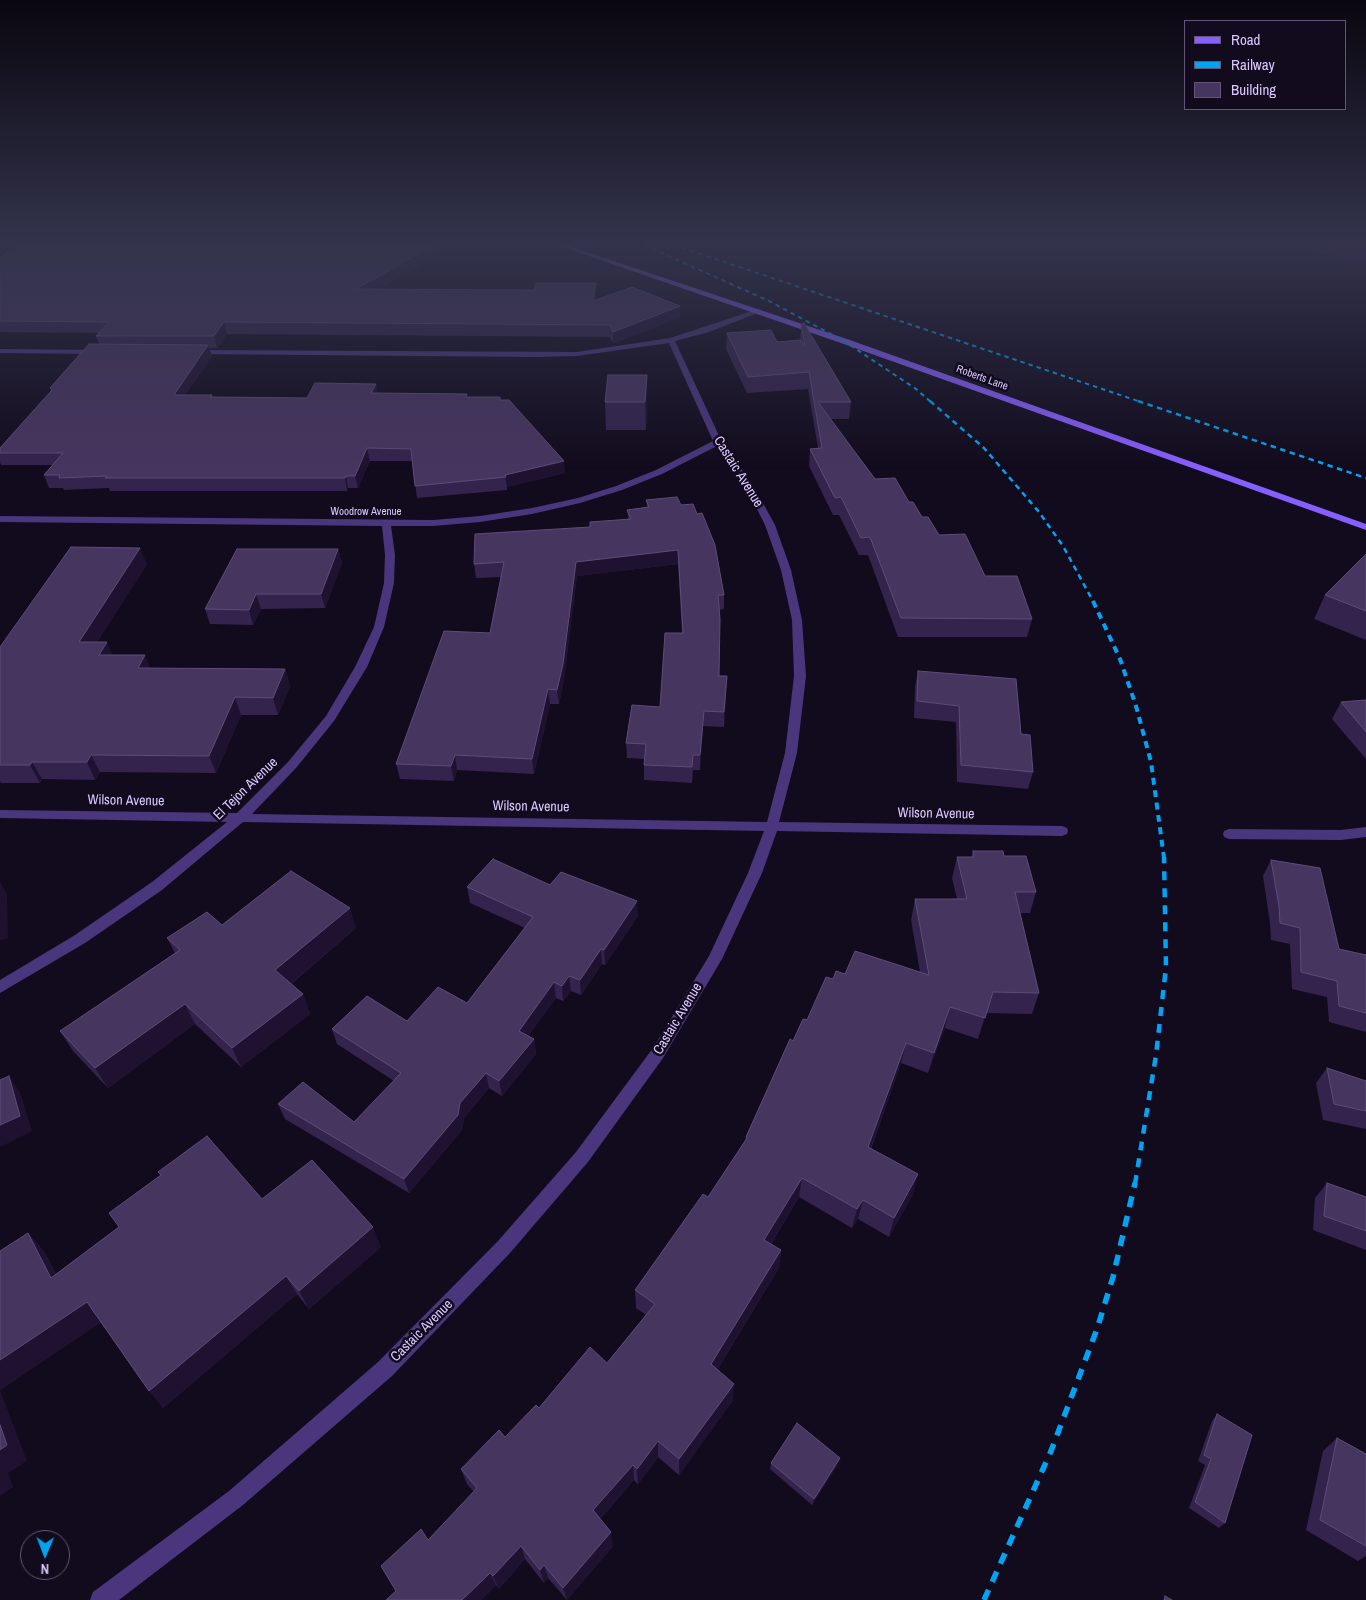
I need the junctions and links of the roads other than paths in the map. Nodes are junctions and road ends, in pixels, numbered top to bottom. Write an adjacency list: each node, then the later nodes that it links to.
1 (734, 320): 3 (street)
2 (782, 320): 10 (street, Roberts Lane)
3 (672, 340): 6 (street); 7 (street, Castaic Avenue)
4 (0, 351): 5 (street)
5 (109, 352)
6 (188, 352)
7 (718, 442): 9 (street, Woodrow Avenue); 13 (street, Castaic Avenue)
8 (0, 519): 9 (street, Woodrow Avenue)
9 (386, 524): 12 (street, El Tejon Avenue)
10 (1366, 527)
11 (0, 814): 12 (street, Wilson Avenue)
12 (240, 818): 13 (street, Wilson Avenue); 17 (street, El Tejon Avenue)
13 (772, 826): 14 (street, Wilson Avenue); 18 (street, Castaic Avenue)
14 (1062, 831)
15 (1366, 832): 16 (street)
16 (1229, 834)
17 (0, 987)
18 (101, 1600)

